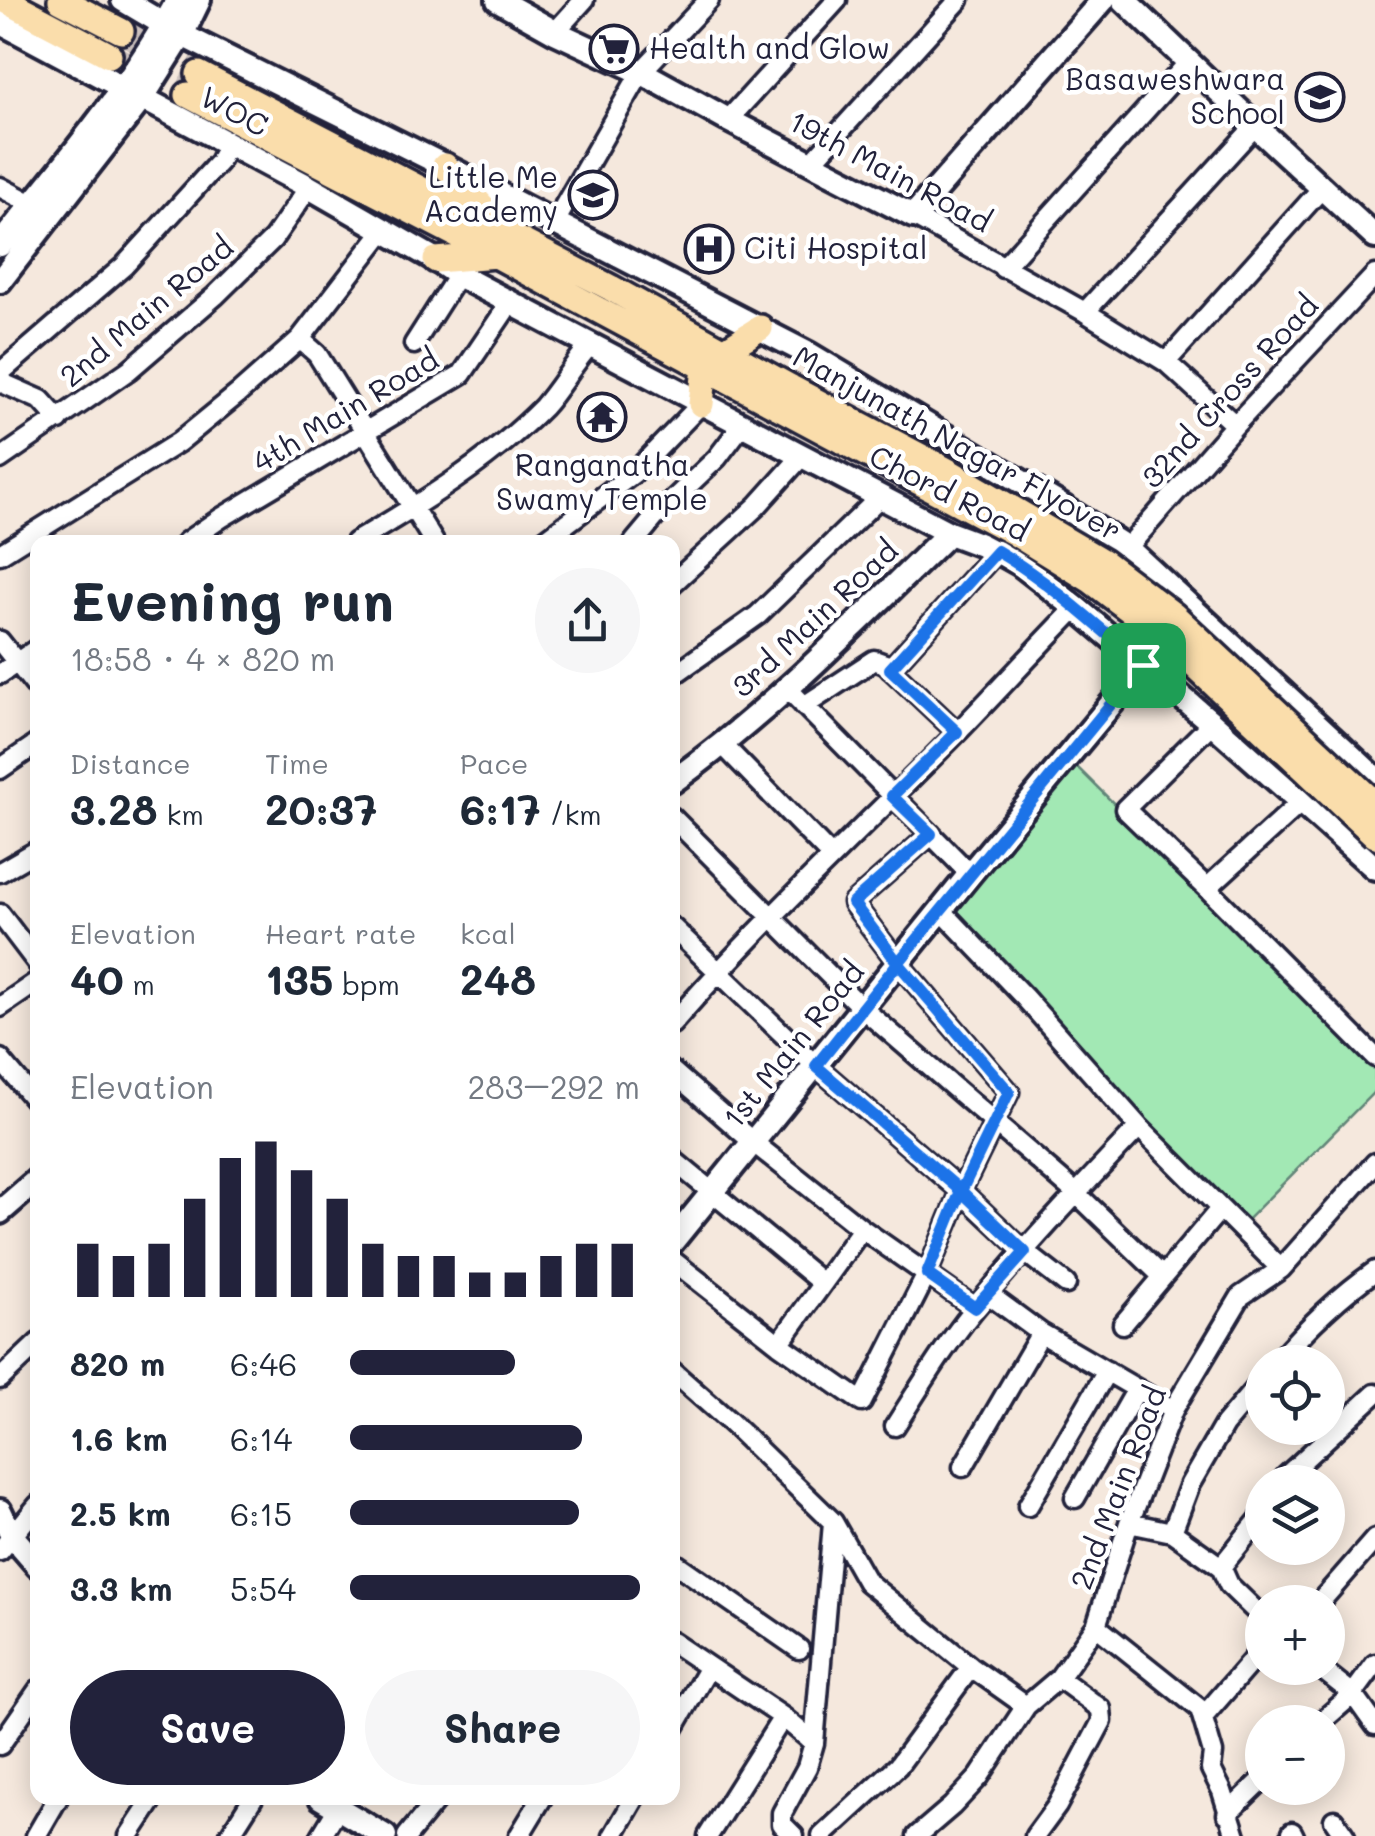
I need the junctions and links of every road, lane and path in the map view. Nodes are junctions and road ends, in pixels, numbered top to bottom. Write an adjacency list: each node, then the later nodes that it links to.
1 (4, 0): 2 (main road)
2 (61, 0)
3 (123, 0): 14 (street, Chord Road)
4 (178, 0): 14 (street)
5 (199, 0): 14 (street)
6 (498, 0): 15 (street, 19th Main Road)
7 (584, 0): 15 (street)
8 (709, 0): 17 (street)
9 (837, 0): 20 (street)
10 (959, 0): 23 (street)
11 (1104, 0): 29 (street)
12 (1124, 0): 16 (street)
13 (0, 22): 19 (street, WOC)
14 (173, 30): 19 (street); 24 (street, Chord Road)
15 (555, 32): 17 (street, 19th Main Road)
16 (1190, 62): 21 (street); 36 (street)
17 (641, 72): 20 (street, 19th Main Road); 30 (street)
18 (193, 85): 34 (main road)
19 (133, 92): 22 (street, WOC); 28 (street); 39 (street)
20 (728, 120): 23 (street, 19th Main Road)
21 (1256, 125): 27 (street); 41 (street)
22 (228, 144): 26 (street, WOC); 48 (street)
23 (812, 162): 29 (street, 19th Main Road)
24 (445, 166): 30 (street, Chord Road); 34 (main road)
25 (0, 187): 28 (street)
26 (309, 187): 31 (street, WOC); 52 (street, 2nd Main Road)
27 (1322, 188): 32 (street); 47 (street)
28 (32, 204): 33 (street)
29 (913, 216): 36 (street, 19th Main Road)
30 (555, 222): 42 (street, Chord Road)
31 (384, 230): 35 (street, WOC); 43 (street)
32 (1375, 237)
33 (0, 245)
34 (502, 245): 35 (main road); 46 (main road)
35 (436, 260): 38 (street, WOC)
36 (1003, 268): 41 (street, 19th Main Road)
37 (1375, 275): 53 (street, 32nd Cross Road)
38 (458, 276): 40 (street, WOC); 44 (street)
39 (0, 281)
40 (510, 303): 45 (street, WOC); 55 (street, 4th Main Road)
41 (1086, 312): 47 (street, 19th Main Road)
42 (760, 328): 46 (main road); 68 (street, Chord Road)
43 (300, 339): 55 (street); 61 (street)
44 (414, 344)
45 (590, 345): 51 (street, Chord Road); 59 (street)
46 (714, 359): 50 (main road, Manjunath Nagar Flyover); 51 (main road)
47 (1166, 362): 53 (street, 19th Main Road)
48 (0, 374)
49 (0, 382): 52 (street)
50 (785, 397): 92 (main road, Manjunath Nagar Flyover, bridge); 95 (main road, Manjunath Nagar Flyover, bridge)
51 (701, 404): 54 (street, Chord Road); 66 (street)
52 (60, 420): 57 (street, 2nd Main Road)
53 (1235, 424): 68 (street, 32nd Cross Road)
54 (742, 425): 56 (street, Chord Road); 67 (street)
55 (367, 432): 59 (street); 63 (street, 4th Main Road)
56 (802, 456): 58 (street, Chord Road); 71 (street)
57 (0, 459)
58 (880, 497): 60 (street, Chord Road); 79 (street)
59 (413, 508): 64 (street); 65 (street)
60 (950, 533): 69 (street, Chord Road); 82 (street, 3rd Main Road)
61 (30, 535)
62 (30, 535): 70 (street)
63 (196, 535)
64 (367, 535)
65 (430, 535)
66 (551, 535)
67 (640, 535)
68 (1127, 548): 73 (street, Chord Road)
69 (997, 551): 72 (street, Chord Road); 78 (street)
70 (0, 554)
71 (680, 577)
72 (1076, 608): 77 (street, Chord Road); 84 (street)
73 (1191, 608): 77 (street, 1st Main Road); 89 (street, Chord Road)
74 (0, 641): 76 (street)
75 (30, 654): 76 (street)
76 (18, 662): 80 (street); 81 (street)
77 (1143, 665): 83 (street, Chord Road); 100 (street, 1st Main Road)
78 (890, 669): 82 (street); 84 (street)
79 (680, 670)
80 (0, 674)
81 (30, 678)
82 (796, 697): 85 (street, 3rd Main Road); 90 (street)
83 (1212, 723): 91 (street, Chord Road); 101 (street)
84 (957, 732): 90 (street)
85 (723, 745): 88 (street, 3rd Main Road); 97 (street)
86 (30, 749): 87 (street)
87 (0, 768)
88 (680, 776)
89 (1375, 778)
90 (892, 796): 94 (street); 97 (street)
91 (1300, 803): 98 (street, Chord Road); 101 (street)
92 (1375, 804)
93 (680, 825): 104 (street)
94 (931, 834): 100 (street); 107 (street)
95 (1375, 835)
96 (30, 855): 99 (street)
97 (831, 856): 104 (street)
98 (1375, 868)
99 (0, 872)
100 (970, 874): 102 (street, 1st Main Road)
101 (1207, 888): 113 (street)
102 (941, 910): 107 (street, 1st Main Road); 119 (street)
103 (0, 914): 106 (street)
104 (772, 916): 108 (street); 111 (street)
105 (680, 935): 108 (street)
106 (30, 953)
107 (898, 963): 111 (street, 1st Main Road); 118 (street)
108 (718, 972): 112 (street); 115 (street)
109 (30, 986): 110 (street)
110 (0, 1007)
111 (862, 1008): 115 (street, 1st Main Road); 118 (street)
112 (680, 1015)
113 (1375, 1057)
114 (0, 1059): 117 (street)
115 (816, 1066): 120 (street, 1st Main Road); 124 (street)
116 (680, 1078): 120 (street)
117 (30, 1095)
118 (994, 1124): 124 (street); 125 (street)
119 (1139, 1128): 125 (street); 128 (street)
120 (754, 1142): 126 (street, 1st Main Road); 129 (street)
121 (1375, 1164): 133 (street, 2nd Main Road)
122 (680, 1166): 126 (street)
123 (30, 1185): 127 (street)
124 (961, 1191): 131 (street); 135 (street)
125 (1076, 1193): 131 (street); 136 (street)
126 (712, 1194): 130 (street, 1st Main Road); 137 (street)
127 (3, 1204)
128 (1220, 1209): 133 (street); 136 (street)
129 (862, 1228): 135 (street); 137 (street)
130 (680, 1232)
131 (1025, 1252): 138 (street); 139 (street)
132 (680, 1266): 142 (street)
133 (1280, 1269): 151 (street, 2nd Main Road)
134 (1375, 1271): 143 (street)
135 (927, 1274): 139 (street); 142 (street)
136 (1162, 1276): 140 (street)
137 (822, 1283): 142 (street)
138 (1066, 1284)
139 (982, 1301): 141 (street); 152 (street)
140 (1123, 1324)
141 (1041, 1334): 145 (street); 154 (street)
142 (778, 1344)
143 (1293, 1345)
144 (30, 1351): 146 (street)
145 (1107, 1371): 148 (street); 156 (street)
146 (0, 1379)
147 (680, 1386): 159 (street)
148 (1137, 1388): 151 (street); 155 (street)
149 (1375, 1394): 153 (street)
150 (1245, 1400): 161 (street)
151 (1173, 1410): 160 (street, 2nd Main Road)
152 (895, 1426)
153 (1298, 1465)
154 (963, 1467)
155 (1076, 1498)
156 (1028, 1506)
157 (0, 1511): 164 (street)
158 (30, 1515): 164 (street)
159 (833, 1522): 175 (street); 187 (street)
160 (1129, 1523): 161 (street); 170 (street, 2nd Main Road)
161 (1172, 1532): 167 (street)
162 (1245, 1538): 167 (street)
163 (1375, 1539): 168 (street)
164 (6, 1544): 165 (street)
165 (30, 1560)
166 (680, 1566): 172 (street)
167 (1221, 1568): 169 (street)
168 (1335, 1585)
169 (1245, 1600)
170 (1096, 1626): 177 (street, 2nd Main Road); 185 (street)
171 (680, 1648): 174 (street)
172 (799, 1649)
173 (1375, 1664): 179 (street)
174 (708, 1667): 183 (street); 184 (street)
175 (971, 1668): 182 (street); 209 (street)
176 (1245, 1669): 185 (street)
177 (1059, 1678): 182 (street, 2nd Main Road); 211 (street)
178 (1342, 1685): 179 (street)
179 (1353, 1694): 181 (street); 186 (street)
180 (30, 1702): 188 (street)
181 (1341, 1705)
182 (1026, 1706): 210 (street, 2nd Main Road)
183 (680, 1717)
184 (783, 1717): 187 (street); 207 (street)
185 (1203, 1717): 198 (street)
186 (1375, 1725)
187 (814, 1743): 208 (street)
188 (0, 1745)
189 (1245, 1797): 198 (street)
190 (54, 1805): 199 (street)
191 (150, 1805): 200 (street)
192 (249, 1805): 201 (street)
193 (329, 1805): 202 (street)
194 (336, 1805): 203 (street)
195 (432, 1805): 204 (street)
196 (538, 1805): 205 (street)
197 (631, 1805): 206 (street)
198 (1228, 1814): 212 (street)
199 (36, 1836)
200 (130, 1836)
201 (229, 1836)
202 (322, 1836)
203 (385, 1836)
204 (406, 1836)
205 (519, 1836)
206 (613, 1836)
207 (708, 1836)
208 (794, 1836)
209 (822, 1836)
210 (917, 1836)
211 (1035, 1836)
212 (1236, 1836)

